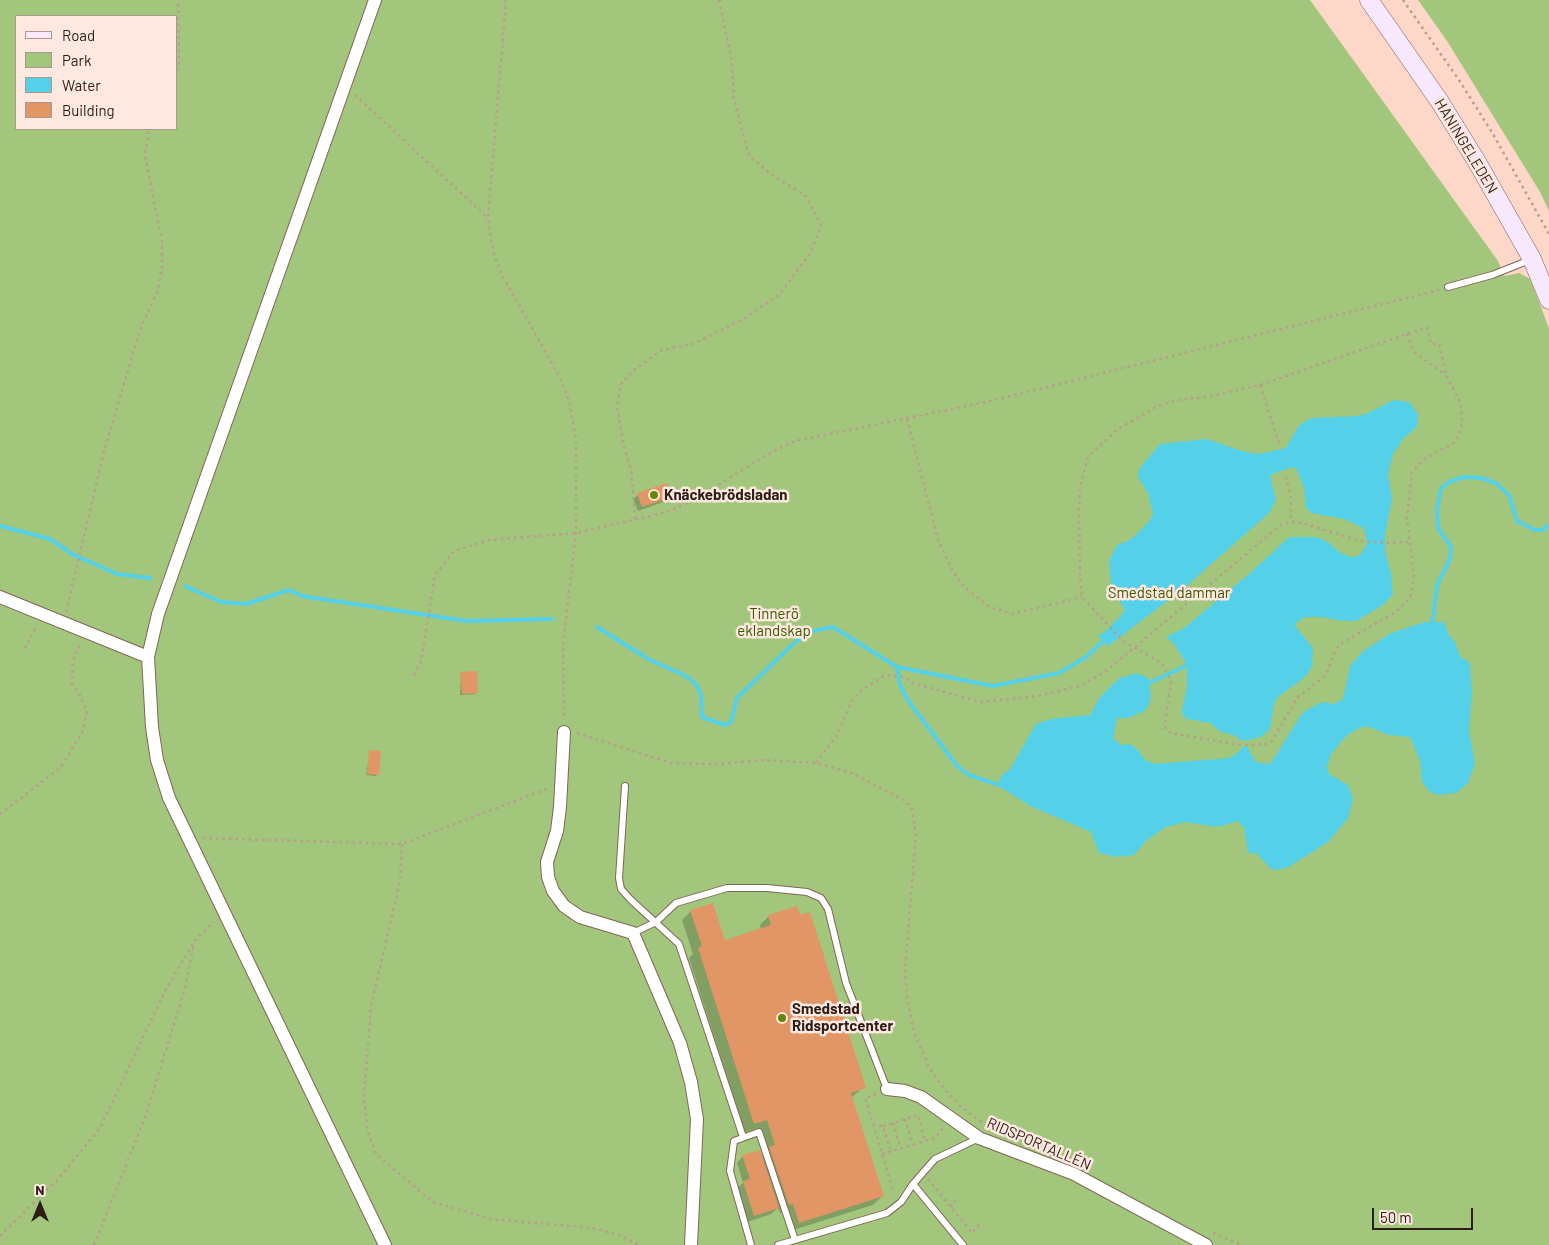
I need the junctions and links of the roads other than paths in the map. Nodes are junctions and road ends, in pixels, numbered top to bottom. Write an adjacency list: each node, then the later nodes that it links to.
1 (375, 0): 7 (street)
2 (1369, 0): 3 (main road, HANINGELEDEN)
3 (1532, 260): 4 (lane); 5 (main road, HANINGELEDEN)
4 (1448, 288)
5 (1549, 300)
6 (0, 597): 7 (street)
7 (148, 657): 17 (street)
8 (564, 732): 11 (street)
9 (625, 786): 10 (lane)
10 (656, 922): 11 (lane); 12 (lane); 13 (lane)
11 (632, 933): 18 (street)
12 (887, 1089): 14 (street, RIDSPORTALLÉN)
13 (743, 1138): 16 (lane); 19 (lane)
14 (979, 1138): 15 (lane); 22 (street, RIDSPORTALLÉN)
15 (913, 1184): 16 (lane); 21 (lane)
16 (794, 1240): 20 (lane)
17 (385, 1245)
18 (691, 1245)
19 (751, 1245)
20 (778, 1245)
21 (963, 1245)
22 (1206, 1245)

